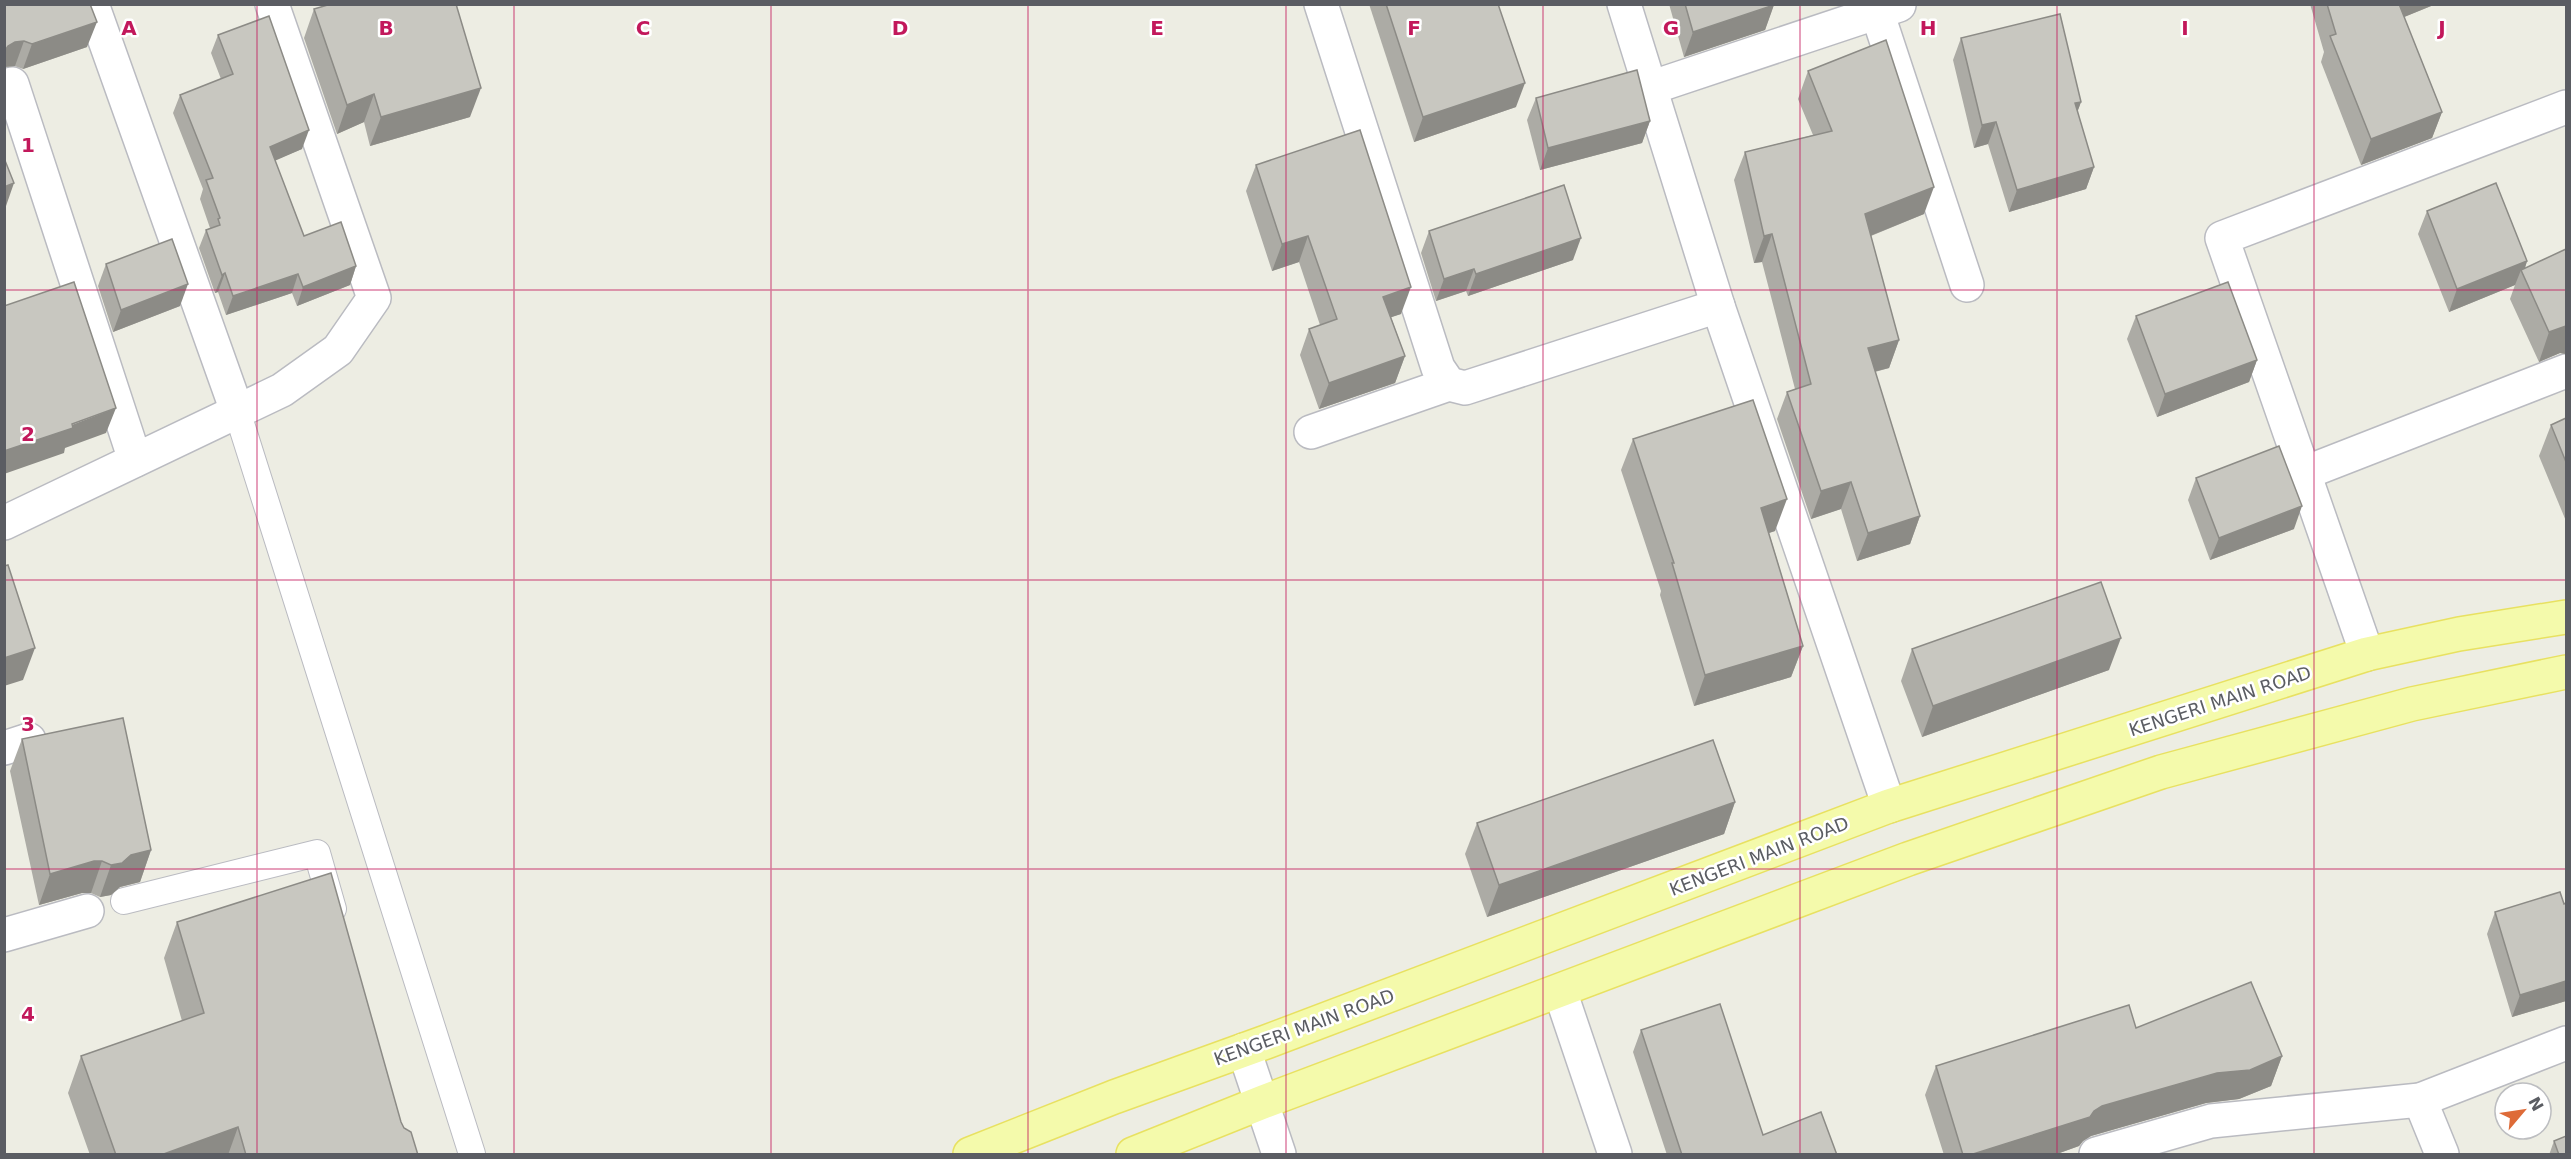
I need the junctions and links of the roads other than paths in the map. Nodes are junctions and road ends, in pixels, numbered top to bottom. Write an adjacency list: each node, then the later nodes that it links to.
1 (92, 4): 13 (street)
2 (273, 4): 13 (street)
3 (1321, 4): 12 (street)
4 (1624, 4): 7 (street)
5 (1888, 8): 7 (street); 9 (street)
6 (12, 84): 15 (street)
7 (1650, 88): 10 (street)
8 (2566, 107): 16 (street)
9 (1967, 285)
10 (1718, 306): 12 (street); 21 (street)
11 (2566, 371): 16 (street)
12 (1449, 384): 14 (street)
13 (237, 411): 15 (street); 31 (lane)
14 (1311, 432)
15 (135, 460): 17 (street)
16 (2302, 474): 19 (street)
17 (4, 523)
18 (2566, 617): 19 (main road, KENGERI MAIN ROAD)
19 (2367, 654): 21 (main road, KENGERI MAIN ROAD)
20 (2566, 672): 26 (main road)
21 (1889, 806): 28 (main road, KENGERI MAIN ROAD)
22 (124, 901): 24 (lane)
23 (87, 911): 25 (street)
24 (339, 931)
25 (4, 935)
26 (1560, 991): 30 (main road); 35 (street)
27 (2566, 1043): 29 (street)
28 (1244, 1050): 30 (street); 32 (main road, KENGERI MAIN ROAD)
29 (2420, 1100): 36 (street); 37 (street)
30 (1263, 1102): 33 (main road); 34 (street)
31 (472, 1155)
32 (970, 1155)
33 (1133, 1155)
34 (1279, 1155)
35 (1615, 1155)
36 (2096, 1155)
37 (2442, 1155)

